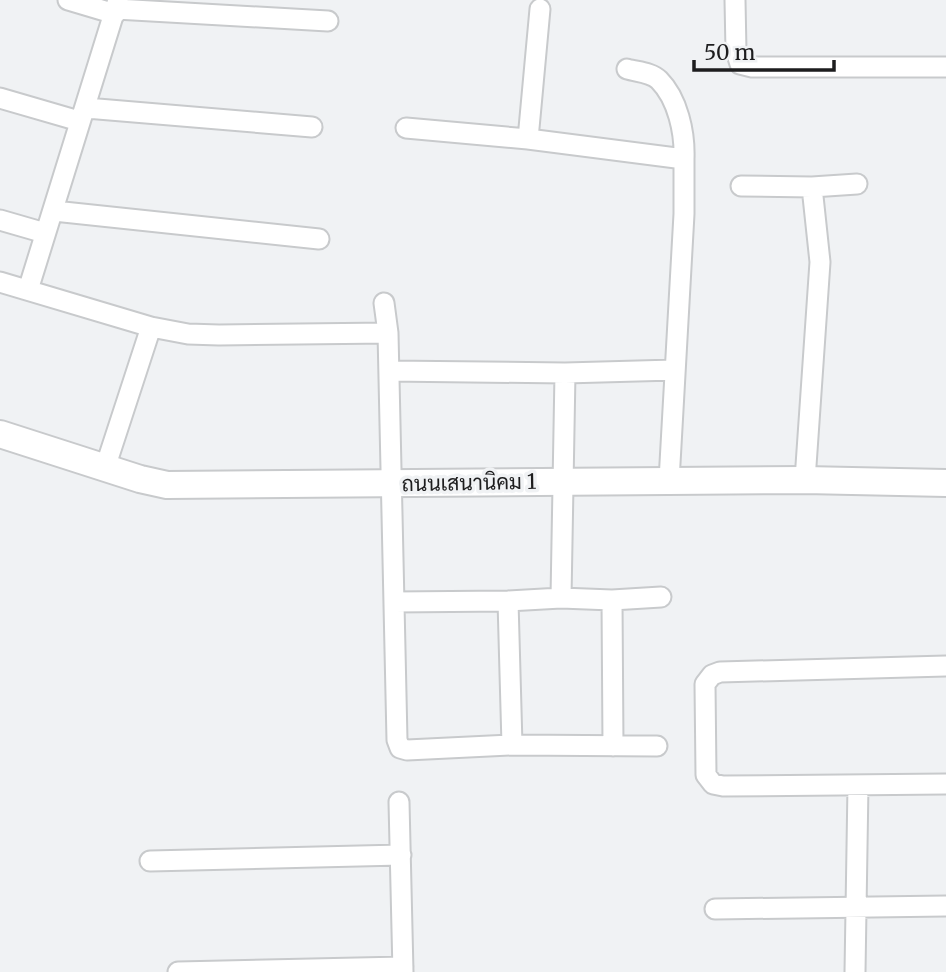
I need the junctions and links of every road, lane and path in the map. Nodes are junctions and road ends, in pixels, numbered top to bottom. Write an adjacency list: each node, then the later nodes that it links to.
1 (68, 0): 3 (street)
2 (735, 0): 6 (street)
3 (116, 8): 5 (street); 9 (street)
4 (540, 9): 12 (street)
5 (328, 21)
6 (946, 67)
7 (627, 69): 13 (street)
8 (0, 98): 9 (street)
9 (83, 115): 10 (street); 17 (street)
10 (312, 127)
11 (406, 128): 12 (street)
12 (528, 139): 13 (street)
13 (684, 159): 26 (street)
14 (857, 184): 16 (street)
15 (741, 186): 16 (street)
16 (812, 187): 31 (street)
17 (54, 211): 19 (street); 20 (street)
18 (0, 220): 19 (street)
19 (45, 233): 22 (street)
20 (319, 239)
21 (0, 282): 22 (street)
22 (29, 290): 24 (street)
23 (384, 303): 25 (street)
24 (152, 327): 25 (street); 30 (street)
25 (388, 333): 27 (street)
26 (674, 370): 28 (street); 32 (street)
27 (389, 371): 28 (street); 35 (street)
28 (565, 373): 33 (street)
29 (0, 434): 30 (street, ถนนเสนานิคม 1)
30 (105, 468): 35 (street, ถนนเสนานิคม 1)
31 (805, 480): 32 (street, ถนนเสนานิคม 1); 34 (street, ถนนเสนานิคม 1)
32 (669, 481): 33 (street, ถนนเสนานิคม 1)
33 (563, 482): 35 (street, ถนนเสนานิคม 1); 37 (street)
34 (946, 483)
35 (392, 484): 40 (street)
36 (661, 597): 38 (street)
37 (561, 598): 38 (street); 39 (street)
38 (612, 600): 43 (street)
39 (508, 601): 40 (street); 42 (street)
40 (394, 602): 42 (street)
41 (946, 666): 46 (street)
42 (512, 745): 43 (street)
43 (613, 746): 44 (street)
44 (657, 746)
45 (946, 784): 46 (street)
46 (858, 785): 52 (street)
47 (399, 802): 48 (street)
48 (401, 855): 49 (street); 53 (street)
49 (150, 862)
50 (946, 906): 52 (street)
51 (715, 909): 52 (street)
52 (855, 909): 55 (street)
53 (403, 969): 54 (street)
54 (178, 972)
55 (855, 972)

